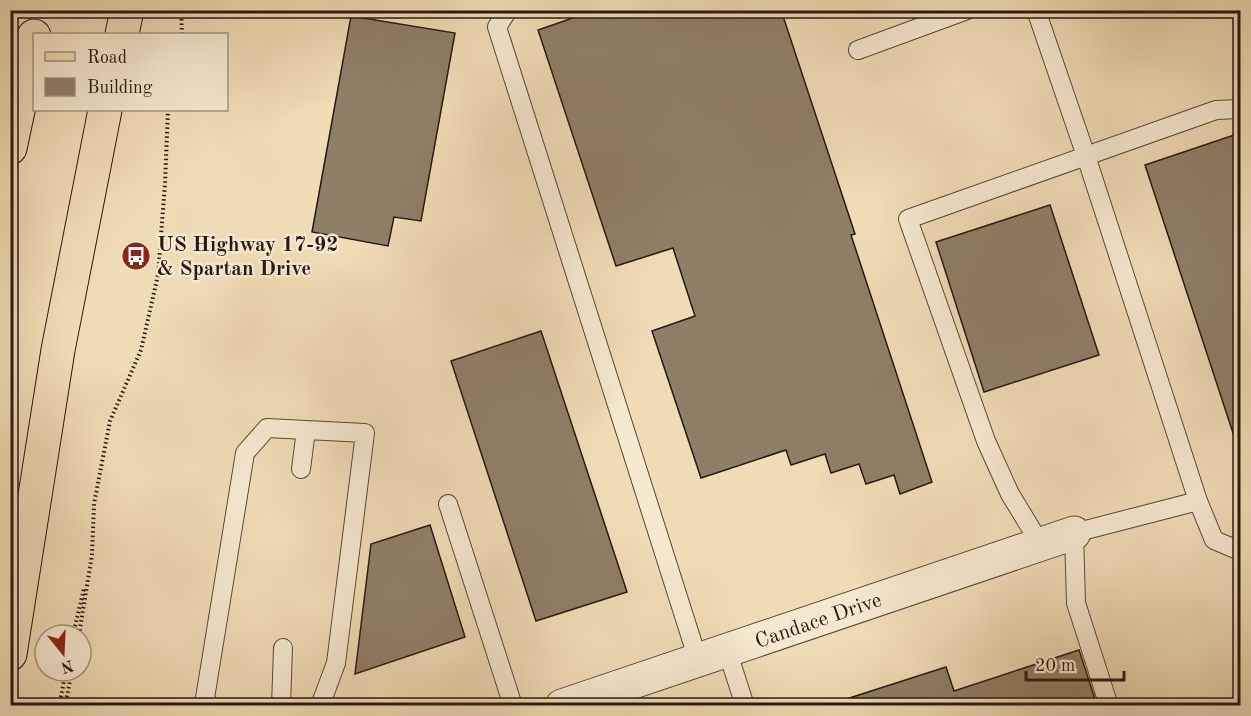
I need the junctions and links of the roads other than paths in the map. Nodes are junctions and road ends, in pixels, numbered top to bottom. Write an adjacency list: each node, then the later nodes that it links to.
1 (40, 10): 6 (main road)
2 (127, 10): 7 (main road)
3 (508, 10): 25 (lane)
4 (967, 10): 9 (lane)
5 (1036, 10): 13 (lane)
6 (35, 33)
7 (122, 33)
8 (33, 43): 12 (main road)
9 (858, 50)
10 (1240, 109): 13 (lane)
11 (105, 111): 22 (main road)
12 (12, 131)
13 (1086, 156): 16 (lane); 19 (lane)
14 (306, 430): 15 (lane); 26 (lane); 28 (lane)
15 (301, 469)
16 (1198, 501): 18 (lane); 20 (lane)
17 (448, 504): 29 (lane)
18 (1074, 533): 19 (street, Candace Drive); 32 (lane)
19 (1041, 545): 25 (street, Candace Drive)
20 (1240, 551)
21 (10, 568): 22 (main road)
22 (16, 615): 24 (main road)
23 (283, 648): 27 (lane)
24 (10, 654)
25 (713, 655): 30 (street, Candace Drive); 31 (lane)
26 (210, 705)
27 (281, 705)
28 (320, 705)
29 (513, 705)
30 (562, 705)
31 (745, 705)
32 (1109, 705)

